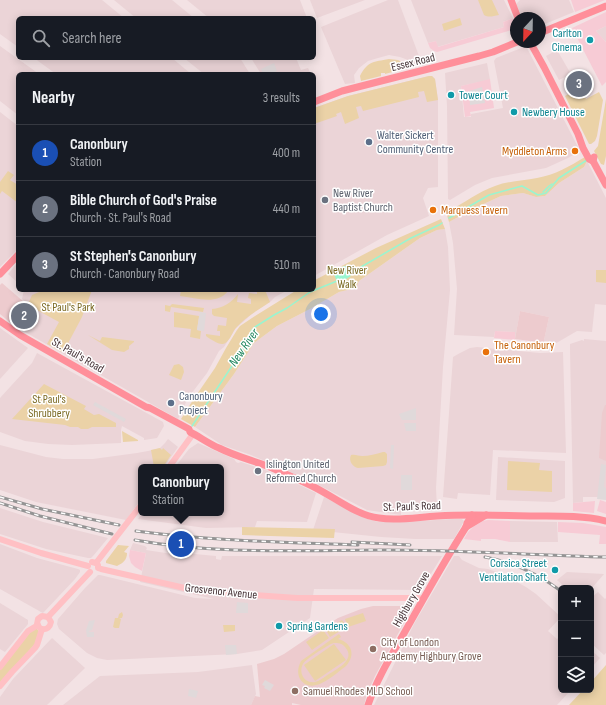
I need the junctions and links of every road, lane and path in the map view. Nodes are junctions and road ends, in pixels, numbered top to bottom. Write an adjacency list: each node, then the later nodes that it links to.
1 (510, 0): 3 (main road)
2 (606, 6): 4 (main road)
3 (515, 12)
4 (546, 31)
5 (510, 45): 7 (main road, Essex Road)
6 (534, 48): 8 (main road)
7 (316, 101)
8 (606, 185)
9 (16, 257): 10 (main road)
10 (0, 274)
11 (0, 321): 12 (main road, St. Paul's Road)
12 (192, 433): 13 (street); 15 (main road, St. Paul's Road)
13 (171, 464)
14 (138, 509): 20 (street)
15 (472, 515): 16 (main road, St. Paul's Road); 18 (main road, Highbury Grove)
16 (486, 515): 17 (main road, St. Paul's Road); 18 (main road, Highbury Grove)
17 (606, 521)
18 (466, 527): 22 (main road, Highbury Grove)
19 (0, 538): 21 (street)
20 (97, 565): 21 (street); 21 (street); 22 (street, Grosvenor Avenue)
21 (89, 569): 23 (street)
22 (422, 602): 27 (main road, Highbury Grove)
23 (48, 617): 24 (street); 24 (street)
24 (39, 625): 25 (street); 26 (street)
25 (0, 667)
26 (0, 686)
27 (368, 705)

